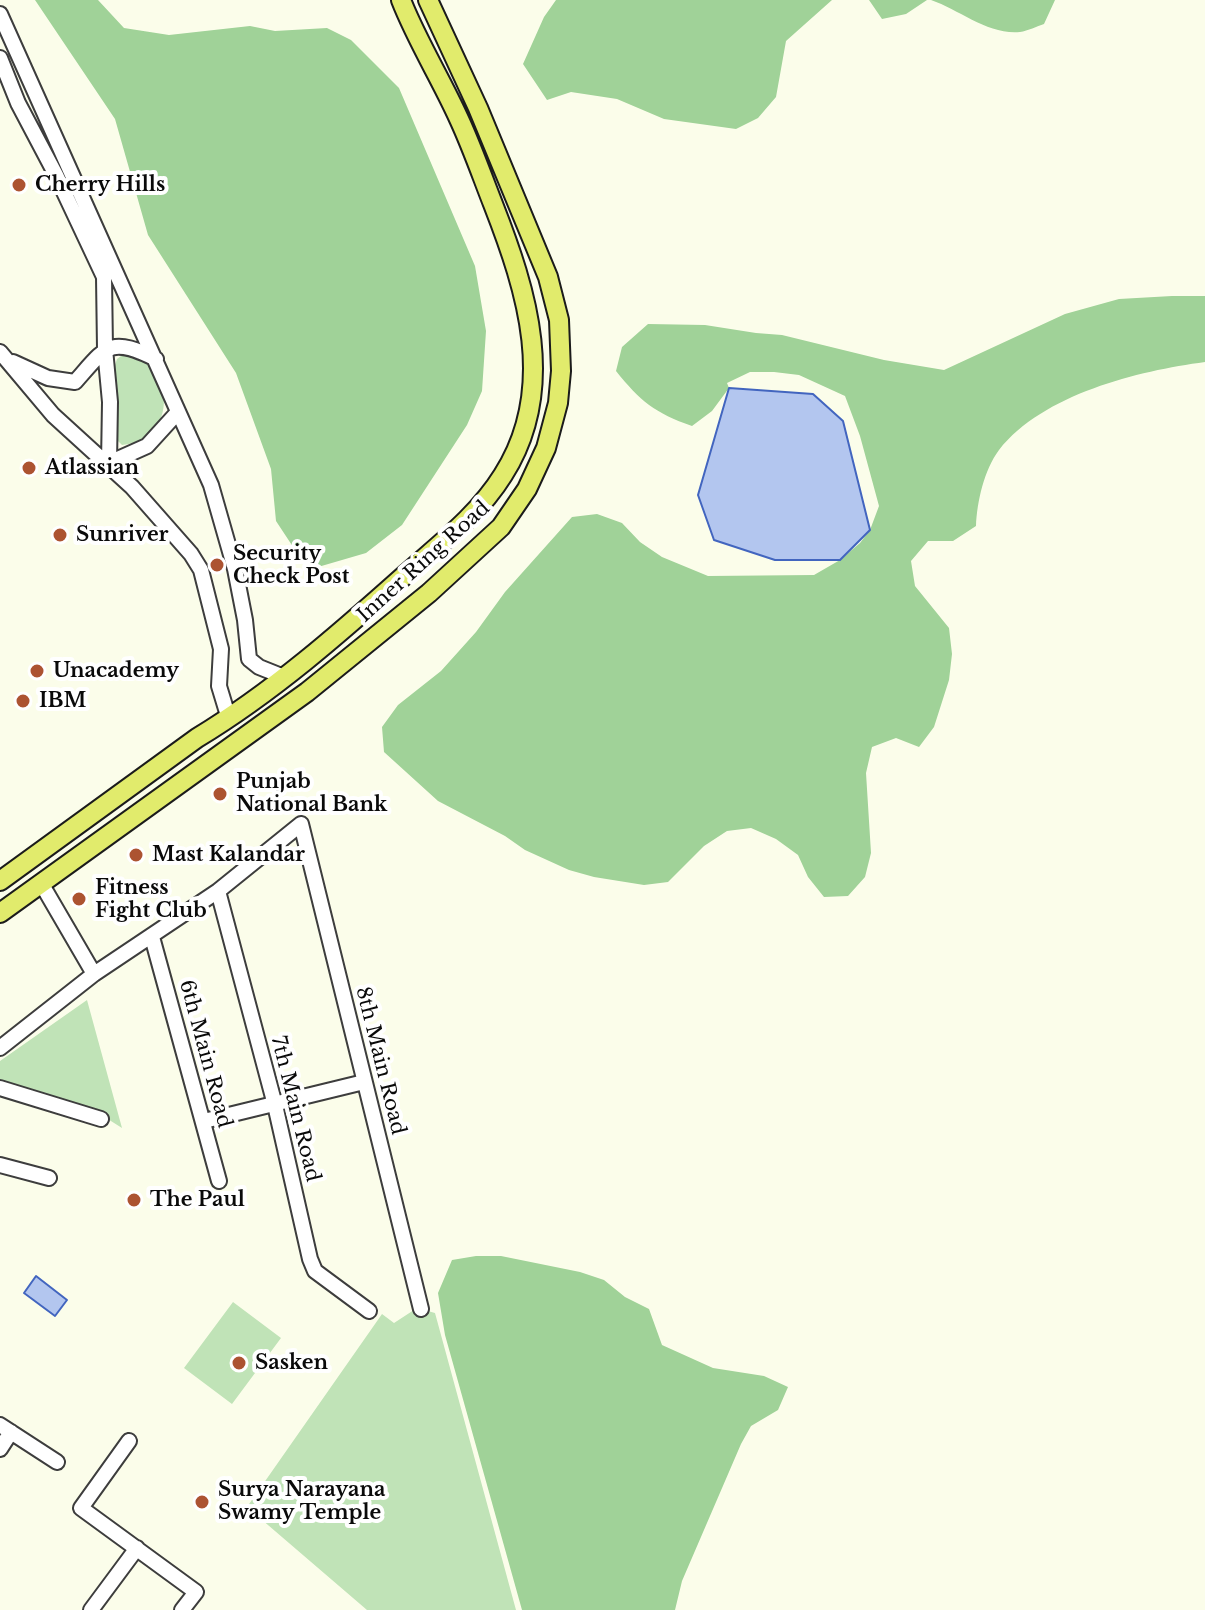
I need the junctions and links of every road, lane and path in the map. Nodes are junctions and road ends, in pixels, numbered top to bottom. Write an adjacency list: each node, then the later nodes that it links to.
1 (401, 0): 10 (main road, Inner Ring Road)
2 (428, 0): 13 (main road, Inner Ring Road)
3 (0, 14): 7 (street)
4 (0, 58): 5 (street)
5 (105, 349): 6 (street); 7 (street); 9 (street)
6 (4, 356): 9 (street)
7 (156, 359): 8 (street)
8 (178, 412): 9 (street); 10 (street)
9 (109, 463): 11 (street)
10 (284, 677): 11 (main road, Inner Ring Road)
11 (229, 719): 12 (main road, Inner Ring Road)
12 (0, 881)
13 (41, 883): 15 (main road, Inner Ring Road); 17 (street)
14 (218, 891): 16 (street); 19 (street, 8th Main Road); 21 (street, 7th Main Road)
15 (0, 913)
16 (152, 937): 17 (street); 23 (street, 6th Main Road)
17 (94, 974): 18 (street)
18 (0, 1048)
19 (364, 1082): 21 (street); 27 (street, 8th Main Road)
20 (0, 1088): 22 (street)
21 (275, 1105): 23 (street); 28 (street, 7th Main Road)
22 (101, 1119)
23 (204, 1121): 26 (street, 6th Main Road)
24 (0, 1165): 25 (street)
25 (49, 1178)
26 (219, 1181)
27 (421, 1309)
28 (369, 1311)
29 (6, 1428): 31 (street); 32 (street)
30 (129, 1441): 33 (street)
31 (0, 1449)
32 (57, 1462)
33 (137, 1548): 34 (street); 35 (street)
34 (91, 1610)
35 (182, 1610)

